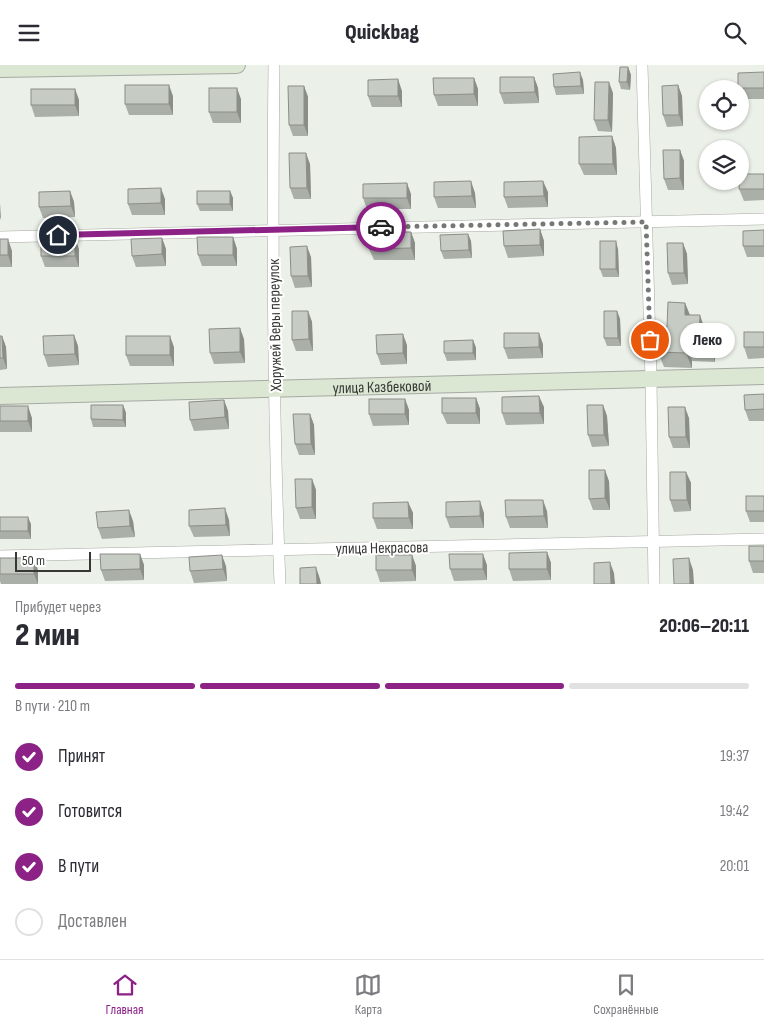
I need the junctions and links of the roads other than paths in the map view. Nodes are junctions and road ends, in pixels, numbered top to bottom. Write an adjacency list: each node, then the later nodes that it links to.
1 (237, 65): 4 (street)
2 (274, 65): 7 (street, Хоружей Веры переулок)
3 (642, 65): 6 (street)
4 (0, 69)
5 (764, 219): 6 (street)
6 (646, 222): 7 (street); 10 (street)
7 (272, 230): 8 (street); 11 (street, Хоружей Веры переулок)
8 (0, 237)
9 (764, 375): 10 (street, улица Казбековой)
10 (651, 379): 11 (street, улица Казбековой); 14 (street)
11 (274, 389): 12 (street, улица Казбековой); 15 (street, Хоружей Веры переулок)
12 (0, 397)
13 (764, 539): 14 (street, улица Некрасова)
14 (653, 541): 15 (street, улица Некрасова); 18 (street)
15 (279, 549): 16 (street, улица Некрасова); 17 (street, Хоружей Веры переулок)
16 (0, 556)
17 (280, 584)
18 (654, 584)

